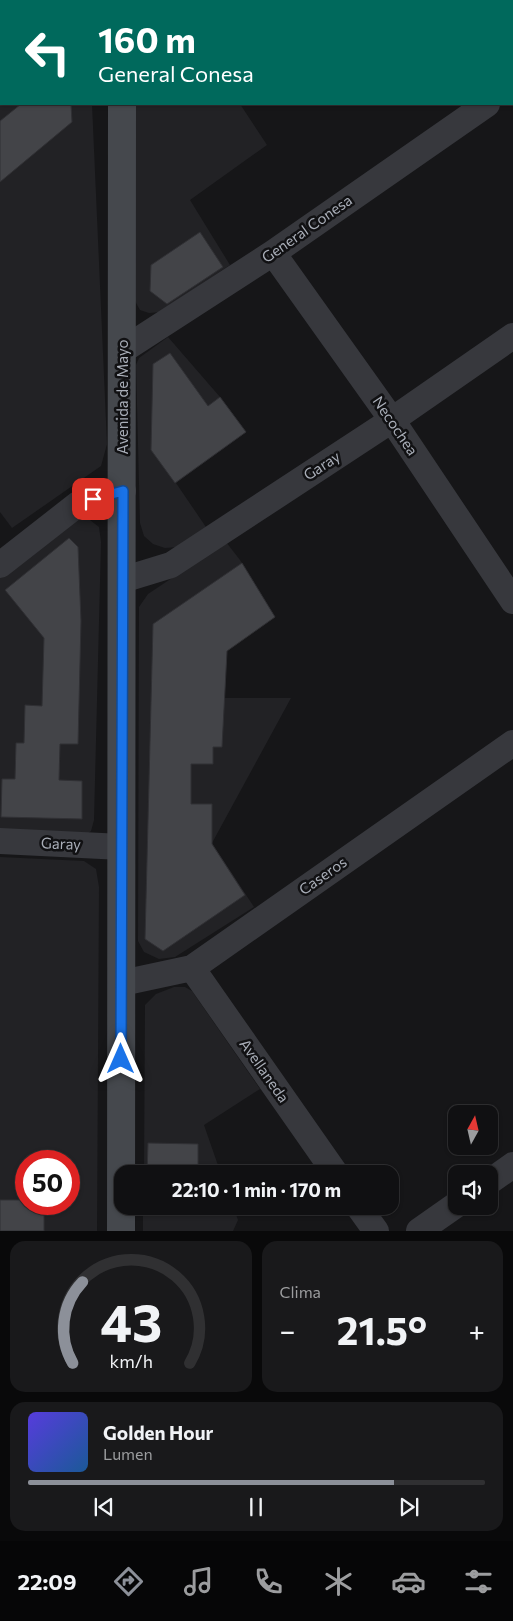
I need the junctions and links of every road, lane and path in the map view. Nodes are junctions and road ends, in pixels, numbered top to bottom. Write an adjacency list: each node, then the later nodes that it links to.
1 (122, 105): 5 (main road, Avenida de Mayo)
2 (486, 105): 3 (street, General Conesa)
3 (273, 253): 5 (street, General Conesa); 6 (street, Necochea)
4 (513, 336): 6 (street, Garay)
5 (124, 350): 7 (main road, Avenida de Mayo)
6 (392, 420): 9 (street, Garay); 10 (street, Necochea)
7 (123, 491): 8 (street); 9 (main road, Avenida de Mayo)
8 (0, 565)
9 (122, 580): 13 (main road, Avenida de Mayo)
10 (513, 602)
11 (513, 743): 14 (street, Caseros)
12 (0, 842): 13 (street, Garay)
13 (122, 847): 15 (main road, Avenida de Mayo)
14 (192, 968): 15 (street, Caseros); 16 (street, Avellaneda)
15 (122, 983): 21 (main road, Avenida de Mayo)
16 (330, 1165)
17 (513, 1165): 18 (street)
18 (498, 1176)
19 (448, 1211): 23 (street)
20 (364, 1215): 22 (street)
21 (121, 1231)
22 (376, 1231)
23 (419, 1231)

